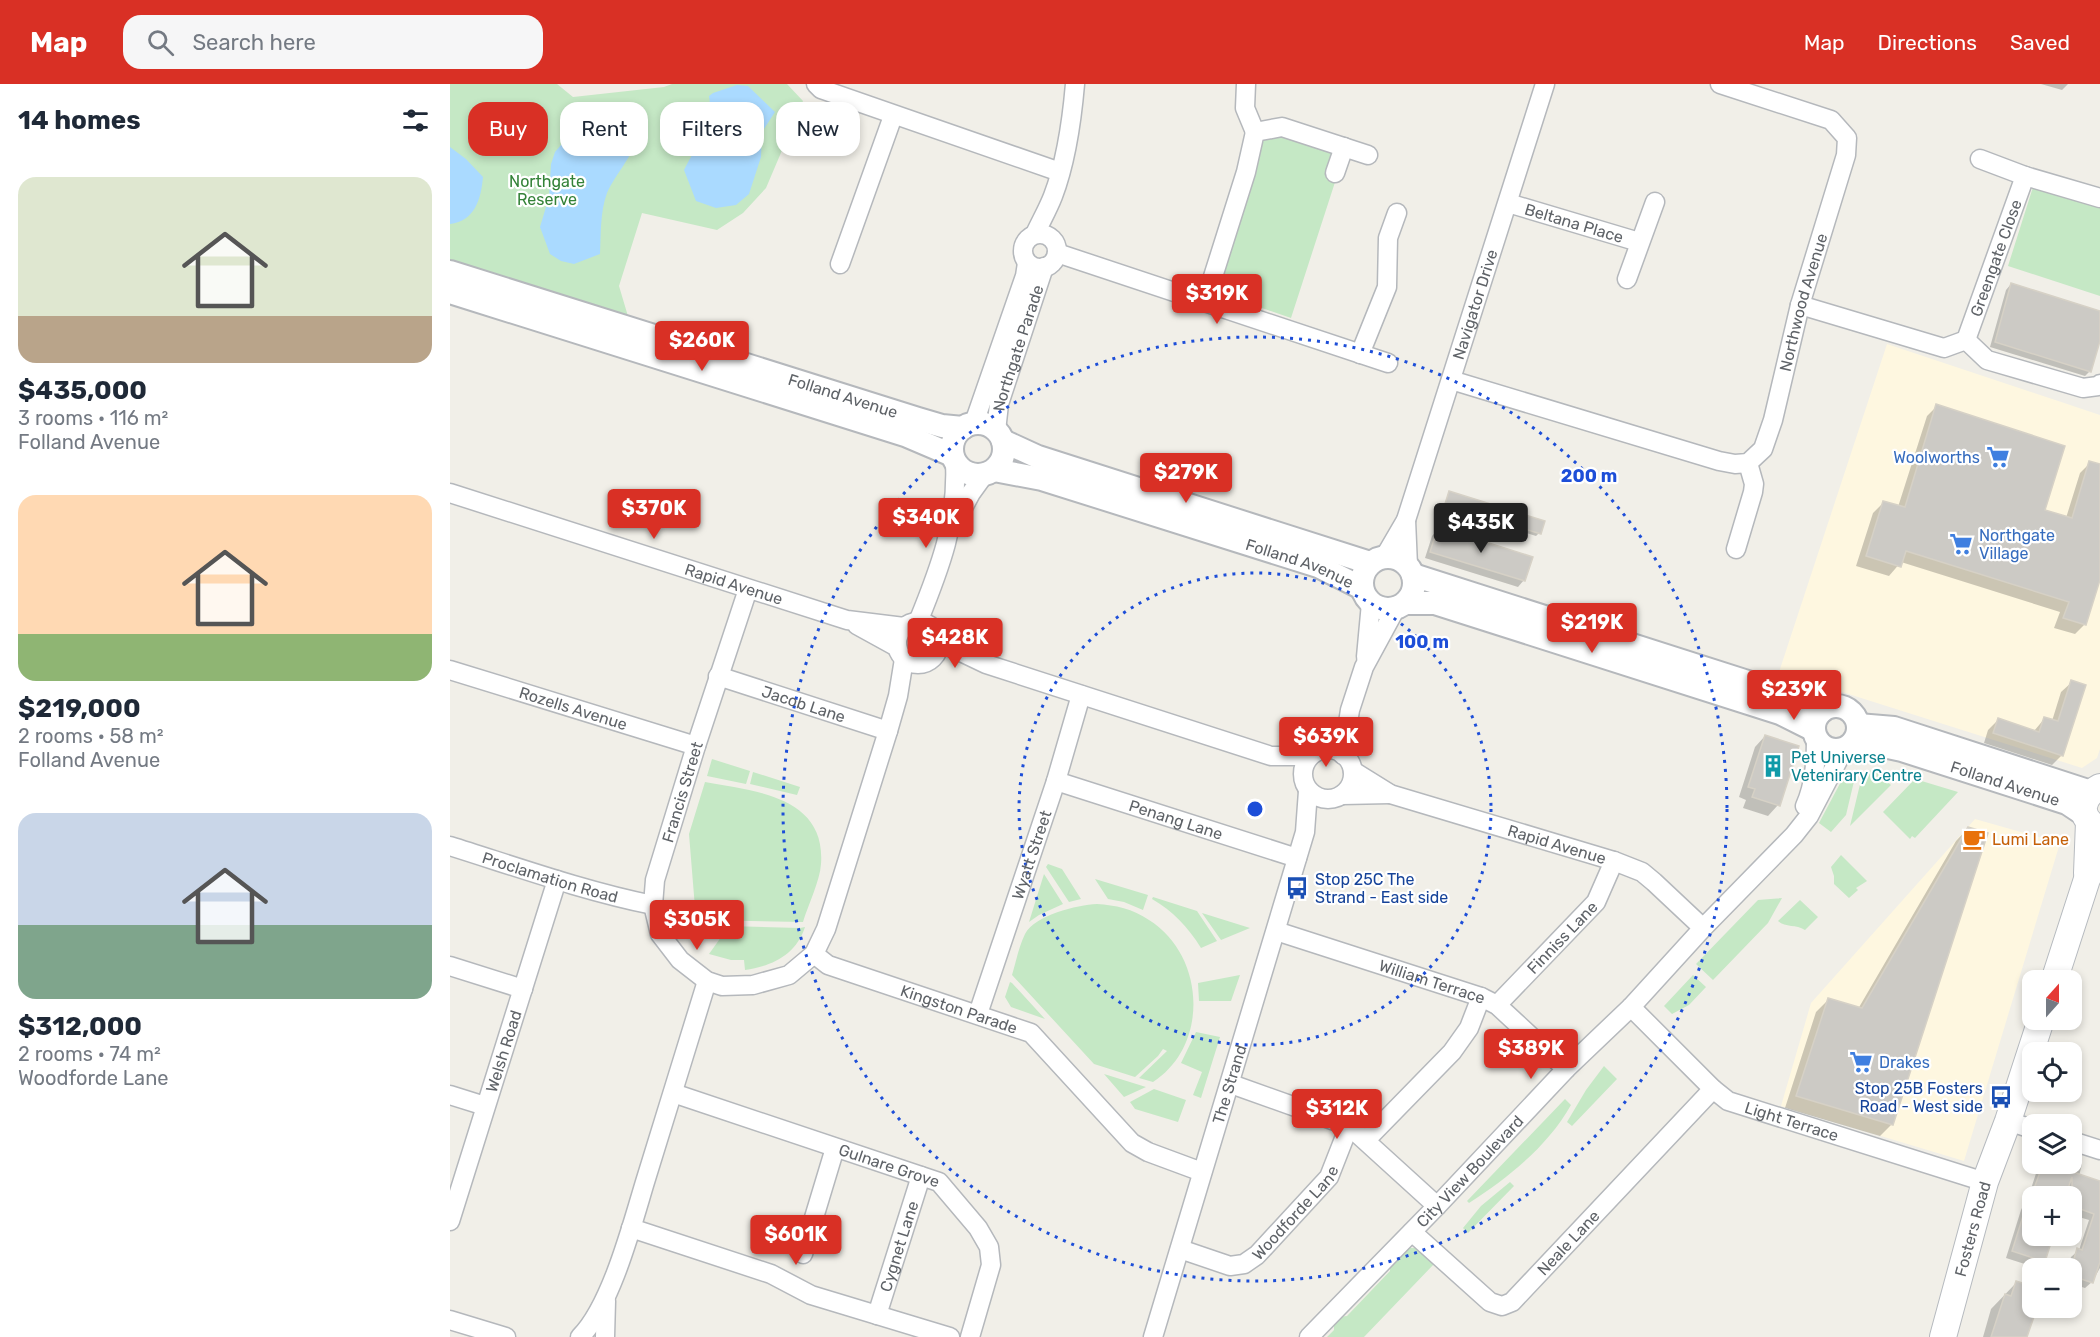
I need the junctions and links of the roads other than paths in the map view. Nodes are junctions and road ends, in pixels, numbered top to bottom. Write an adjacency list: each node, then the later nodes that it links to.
1 (816, 84): 6 (street)
2 (1075, 84): 11 (street)
3 (1246, 84): 7 (street)
4 (1720, 84): 28 (street, Northwood Avenue)
5 (1544, 85): 17 (street, Navigator Drive)
6 (892, 116): 11 (street); 22 (street)
7 (1255, 132): 8 (street); 27 (street)
8 (1344, 147): 9 (street); 12 (street)
9 (1368, 155)
10 (1980, 159): 13 (street)
11 (1060, 172): 14 (street)
12 (1335, 173)
13 (2025, 176): 15 (street); 29 (street, Greengate Close)
14 (1054, 195): 19 (street); 21 (street)
15 (2100, 198)
16 (1655, 202): 20 (street, Beltana Place)
17 (1508, 203): 20 (street, Beltana Place); 32 (street, Navigator Drive)
18 (1396, 213): 30 (street)
19 (1035, 234): 21 (street); 23 (street)
20 (1639, 242): 25 (street, Beltana Place)
21 (1055, 246): 23 (street); 27 (street)
22 (840, 264)
23 (1036, 265): 34 (street, Northgate Parade); 35 (street, Northgate Parade)
24 (450, 272): 34 (street, Folland Avenue)
25 (1627, 279)
26 (450, 292): 36 (street, Folland Avenue)
27 (1205, 302): 30 (street)
28 (1800, 306): 29 (street); 37 (street, Northwood Avenue)
29 (1966, 340): 33 (street)
30 (1359, 354): 31 (street)
31 (1388, 363)
32 (1451, 380): 37 (street); 40 (street, Navigator Drive)
33 (2100, 384)
34 (968, 426): 35 (street); 36 (street)
35 (1000, 436): 38 (street); 43 (street, Folland Avenue)
36 (954, 459): 38 (street); 41 (street)
37 (1748, 463): 42 (street)
38 (989, 473): 41 (street); 46 (street, Folland Avenue)
39 (450, 493): 45 (street, Rapid Avenue)
40 (1406, 520): 43 (street, Navigator Drive); 44 (street, Navigator Drive)
41 (951, 531): 49 (street)
42 (1736, 549)
43 (1378, 560): 44 (street); 46 (street)
44 (1411, 571): 47 (street); 57 (street)
45 (748, 589): 48 (street, Rapid Avenue); 53 (street, Francis Street)
46 (1367, 596): 47 (street); 51 (street)
47 (1400, 605): 51 (street); 57 (street)
48 (848, 620): 49 (street, Rapid Avenue); 50 (street, Rapid Avenue)
49 (925, 640): 50 (street, Rapid Avenue); 50 (street, Francis Street); 54 (street, Rapid Avenue); 55 (street, Francis Street)
50 (901, 653): 55 (street, Francis Street)
51 (1365, 667): 56 (street)
52 (450, 670): 60 (street, Rozells Avenue)
53 (718, 676): 58 (street, Jacob Lane); 60 (street, Francis Street)
54 (1081, 695): 63 (street, Rapid Avenue); 65 (street, Wyatt Street)
55 (898, 696): 58 (street, Francis Street)
56 (1350, 710): 61 (street); 62 (street)
57 (1817, 726): 59 (street); 59 (street); 72 (street, City View Boulevard)
58 (888, 731): 81 (street, Francis Street)
59 (1851, 739): 69 (street, Folland Avenue); 72 (street, City View Boulevard)
60 (696, 747): 78 (street, Francis Street)
61 (1315, 753): 62 (street); 63 (street, Rapid Avenue); 66 (street)
62 (1343, 755): 64 (street)
63 (1271, 756): 66 (street, Rapid Avenue)
64 (1353, 771): 67 (street, Rapid Avenue); 68 (street)
65 (1056, 781): 74 (street, Penang Lane); 88 (street, Wyatt Street)
66 (1305, 785): 68 (street); 70 (street, The Strand)
67 (1390, 794): 68 (street, Rapid Avenue); 75 (street, Rapid Avenue)
68 (1335, 798): 70 (street, The Strand)
69 (2093, 809): 76 (main road)
70 (1305, 832): 74 (street, The Strand)
71 (450, 846): 77 (street, Proclamation Road)
72 (1780, 849): 79 (street, City View Boulevard)
73 (2100, 854): 76 (main road)
74 (1297, 858): 80 (street, The Strand)
75 (1614, 861): 79 (street, Rapid Avenue); 86 (street, Finniss Lane)
76 (2087, 879): 83 (main road)
77 (557, 880): 78 (street, Proclamation Road); 85 (street, Welsh Road)
78 (653, 905): 84 (street, Francis Street)
79 (1703, 928): 87 (street, City View Boulevard)
80 (1276, 931): 86 (street, William Terrace); 91 (street, The Strand)
81 (814, 954): 84 (street, Francis Street); 88 (street, Kingston Parade)
82 (450, 966): 85 (street)
83 (2058, 970)
84 (707, 981): 93 (street)
85 (523, 989): 95 (street, Welsh Road)
86 (1489, 1001): 90 (street, William Terrace); 99 (street)
87 (1631, 1007): 90 (street, City View Boulevard); 92 (street, Light Terrace)
88 (978, 1014): 103 (street, Kingston Parade)
89 (2038, 1030): 96 (main road, Fosters Road)
90 (1566, 1070): 107 (street, City View Boulevard)
91 (1231, 1084): 97 (street); 103 (street, The Strand)
92 (1713, 1089): 105 (street, Light Terrace); 110 (street, Neale Lane)
93 (672, 1093): 101 (street, Gulnare Grove); 109 (street)
94 (450, 1095): 95 (street)
95 (485, 1106): 106 (street, Welsh Road)
96 (2008, 1121): 98 (street); 105 (main road, Fosters Road); 124 (main road, Fosters Road)
97 (1349, 1126): 99 (street); 111 (street, Woodforde Lane)
98 (2022, 1126)
99 (1366, 1140): 107 (street)
100 (2082, 1144): 102 (street)
101 (835, 1148): 104 (street, Gulnare Grove); 112 (street)
102 (2100, 1150)
103 (1202, 1172): 111 (street, The Strand)
104 (921, 1176): 114 (street, Cygnet Lane); 120 (street, Gulnare Grove)
105 (1985, 1182): 123 (main road, Fosters Road)
106 (454, 1193): 108 (street, Welsh Road)
107 (1437, 1206): 110 (street, City View Boulevard)
108 (450, 1221)
109 (631, 1228): 113 (street); 114 (street)
110 (1412, 1232): 122 (street, City View Boulevard)
111 (1180, 1248): 121 (street, The Strand)
112 (803, 1254)
113 (606, 1296): 117 (street); 118 (street)
114 (877, 1315): 119 (street)
115 (450, 1320): 116 (street)
116 (507, 1337)
117 (581, 1337)
118 (605, 1337)
119 (950, 1337)
120 (970, 1337)
121 (1153, 1337)
122 (1309, 1337)
123 (1943, 1337)
124 (1948, 1337)

